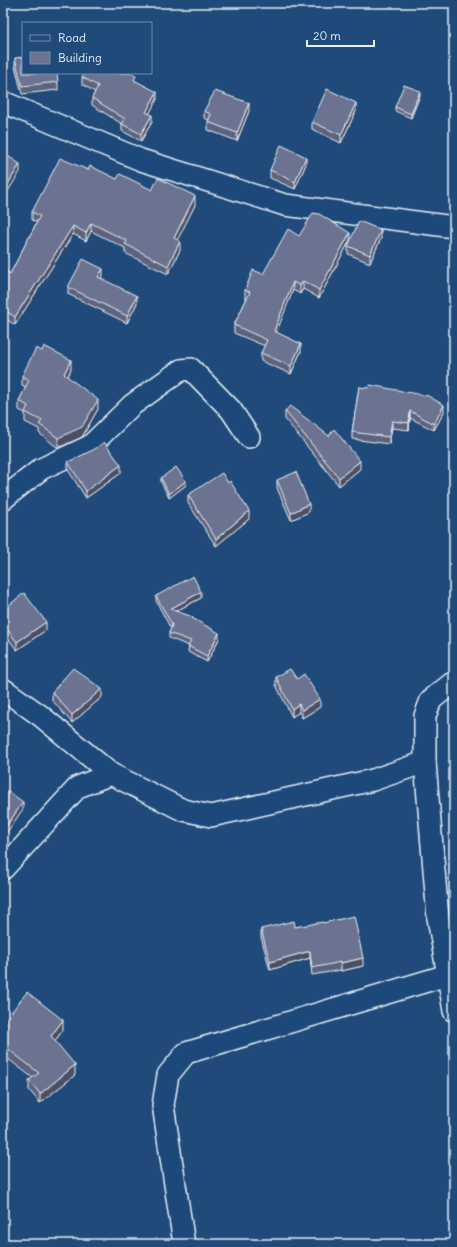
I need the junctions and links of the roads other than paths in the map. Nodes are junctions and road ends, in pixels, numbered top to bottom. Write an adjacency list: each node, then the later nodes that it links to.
1 (3, 102): 2 (street)
2 (454, 227)
3 (249, 437): 4 (street)
4 (3, 499)
5 (454, 683): 7 (street)
6 (3, 689): 8 (street)
7 (425, 762): 8 (street); 10 (street)
8 (111, 774): 9 (street)
9 (3, 869)
10 (451, 974): 11 (street); 12 (street)
11 (454, 1011)
12 (184, 1244)

